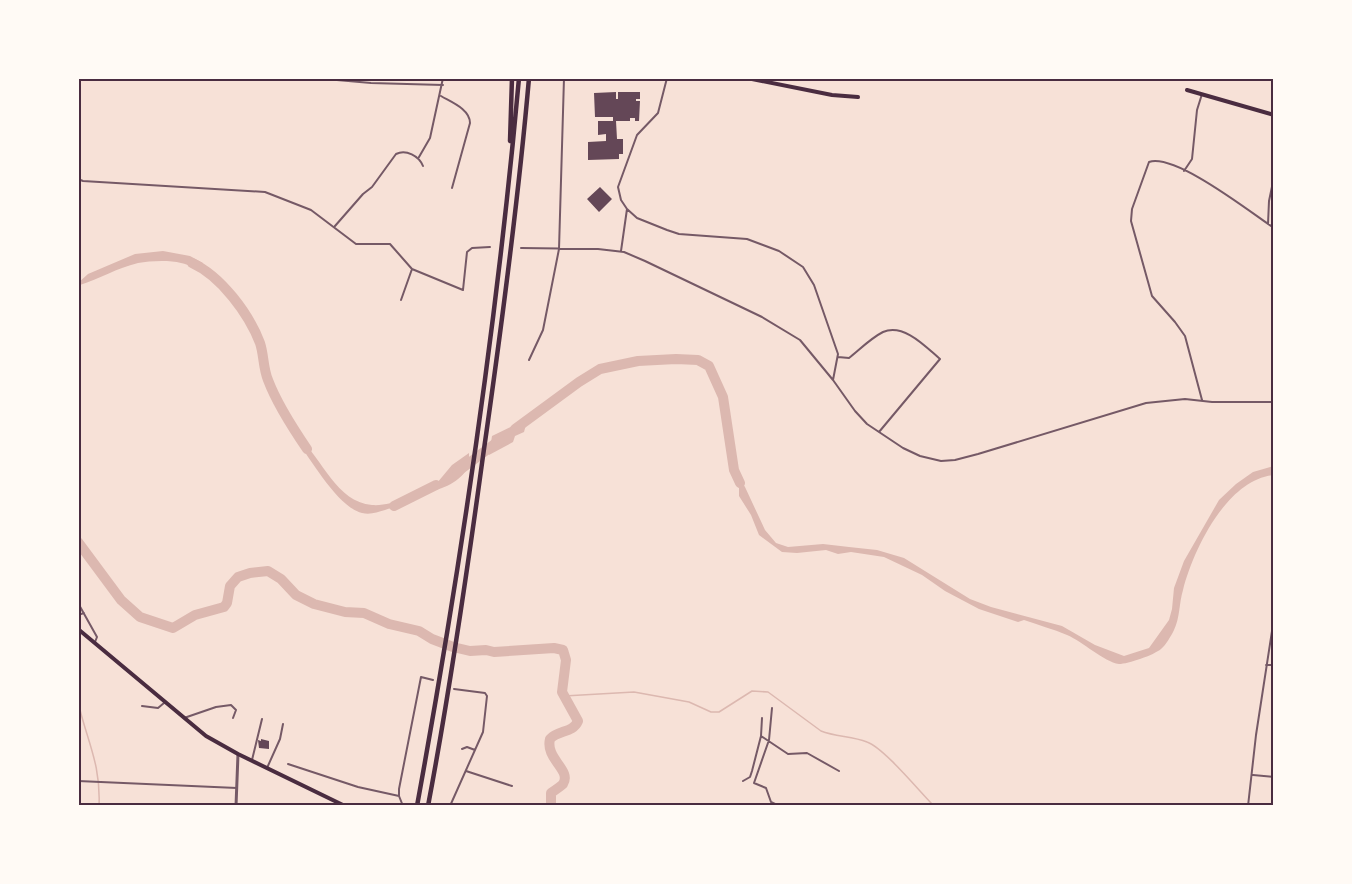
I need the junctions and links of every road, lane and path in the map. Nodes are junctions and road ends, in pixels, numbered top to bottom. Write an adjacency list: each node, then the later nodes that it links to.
1 (314, 78): 9 (street)
2 (443, 78): 9 (street)
3 (512, 78): 13 (highway)
4 (519, 78): 13 (highway)
5 (529, 78): 78 (highway)
6 (564, 78): 28 (street)
7 (667, 78): 22 (street)
8 (747, 78): 14 (main road)
9 (443, 85): 12 (street)
10 (1187, 90): 11 (main road)
11 (1202, 94): 15 (main road); 18 (street)
12 (441, 96): 16 (street); 21 (street)
13 (514, 96): 77 (highway)
14 (858, 97)
15 (1274, 115)
16 (418, 158): 17 (street); 24 (street)
17 (423, 166)
18 (1184, 171): 23 (street); 35 (street)
19 (1274, 177): 23 (street)
20 (78, 179): 24 (street)
21 (452, 188)
22 (627, 209): 29 (street); 32 (street)
23 (1268, 224): 25 (street)
24 (335, 226): 30 (street)
25 (1274, 228)
26 (490, 248): 30 (street)
27 (521, 248): 28 (street)
28 (559, 249): 29 (street); 33 (street)
29 (621, 251): 34 (street)
30 (412, 269): 31 (street)
31 (401, 300)
32 (838, 357): 34 (street); 37 (street)
33 (529, 360)
34 (833, 380): 37 (street)
35 (1202, 400): 36 (street); 37 (street)
36 (1274, 402)
37 (879, 432)
38 (78, 603): 39 (street)
39 (84, 613): 40 (street); 43 (street)
40 (78, 615)
41 (1274, 618): 44 (street)
42 (78, 629): 43 (main road)
43 (94, 643): 48 (main road)
44 (1266, 665): 45 (street); 66 (street)
45 (1274, 665)
46 (433, 680): 72 (street)
47 (454, 688): 59 (street)
48 (165, 702): 49 (street); 52 (main road)
49 (142, 706)
50 (772, 708): 57 (street)
51 (762, 717): 56 (street)
52 (184, 718): 53 (street); 60 (main road)
53 (233, 718)
54 (262, 719): 61 (street)
55 (283, 724): 63 (street)
56 (761, 736): 57 (street); 69 (street)
57 (769, 740): 65 (street); 80 (street)
58 (462, 749): 59 (street)
59 (475, 750): 64 (street)
60 (238, 754): 61 (main road); 71 (street)
61 (252, 761): 63 (main road)
62 (288, 764): 72 (street)
63 (267, 768): 73 (main road)
64 (466, 771): 70 (street); 79 (street)
65 (839, 771)
66 (1252, 774): 67 (street); 81 (street)
67 (1274, 777)
68 (78, 781): 71 (street)
69 (743, 782)
70 (513, 786)
71 (237, 788): 74 (street)
72 (399, 796): 76 (street)
73 (336, 804): 75 (main road)
74 (236, 806)
75 (345, 806)
76 (404, 806)
77 (417, 806)
78 (428, 806)
79 (450, 806)
80 (779, 806)
81 (1248, 806)

